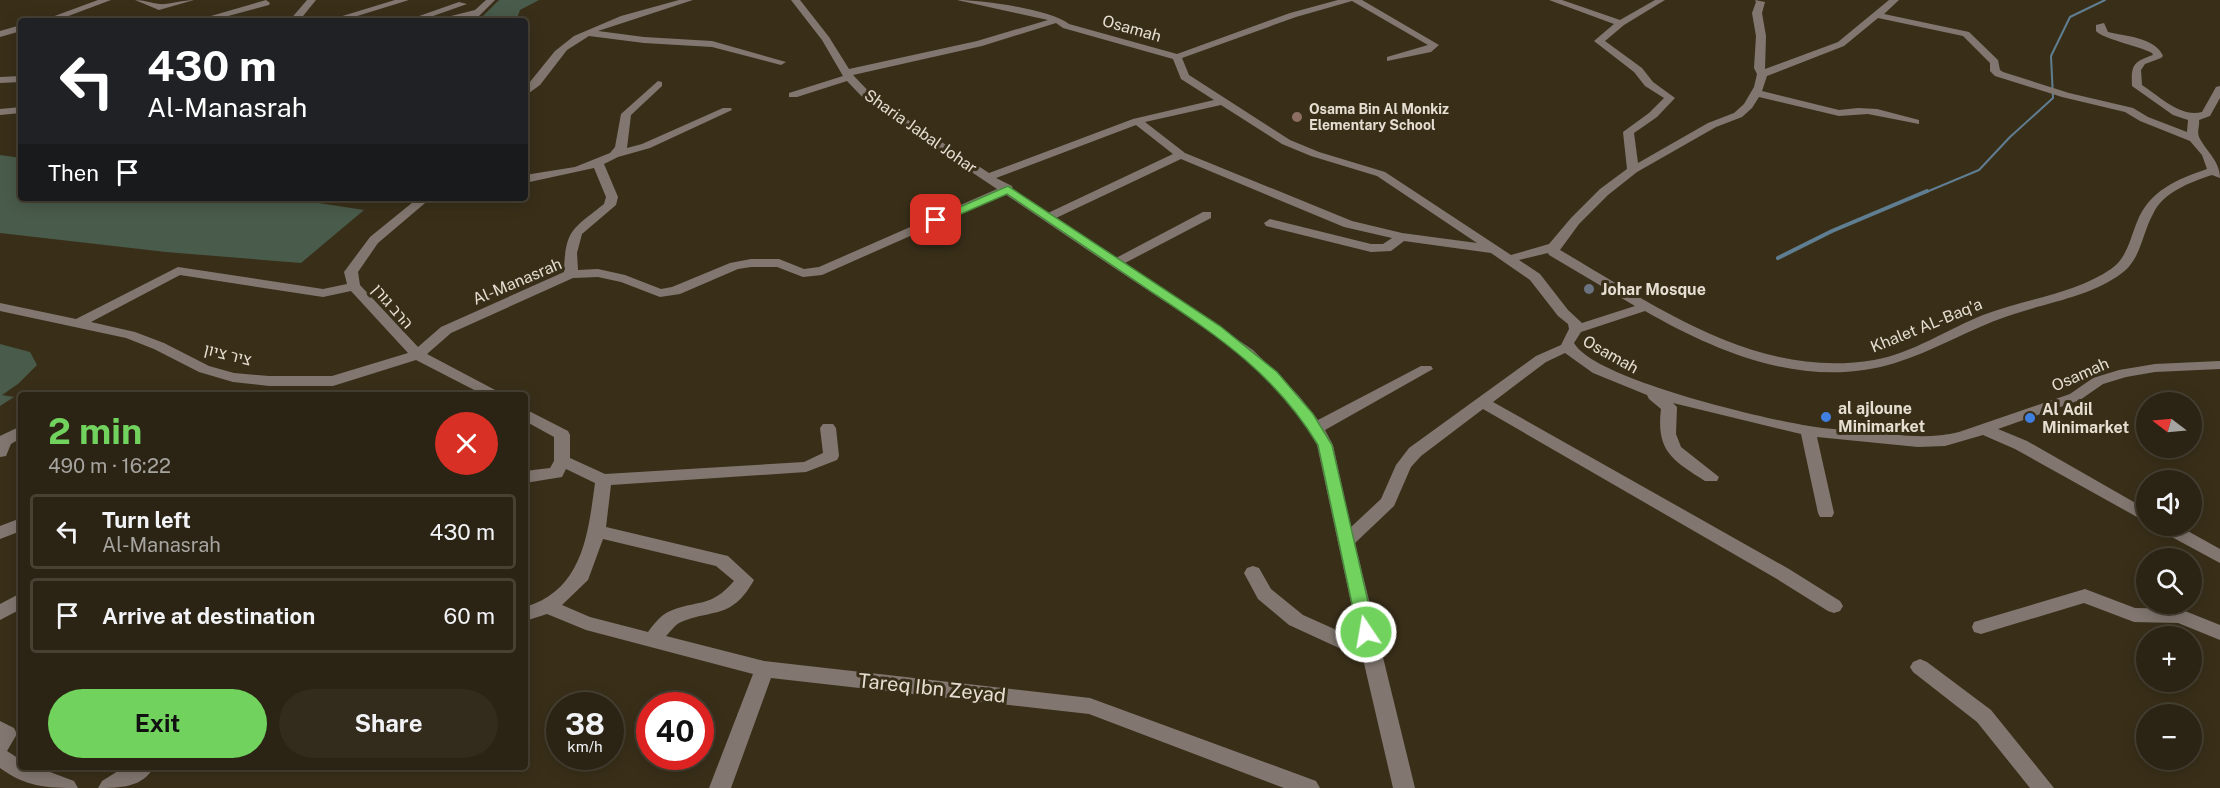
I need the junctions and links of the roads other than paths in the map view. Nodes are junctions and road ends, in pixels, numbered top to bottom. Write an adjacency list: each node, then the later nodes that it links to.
1 (107, 0): 20 (street)
2 (139, 0): 3 (street)
3 (190, 0)
4 (312, 0): 22 (street)
5 (405, 0): 23 (street)
6 (491, 0): 19 (street)
7 (689, 0): 29 (street)
8 (795, 0): 35 (street, Sharia Jabal Johar)
9 (961, 0): 25 (street, Osamah)
10 (1348, 0): 31 (street)
11 (1356, 0): 32 (street)
12 (1553, 0): 26 (street)
13 (1760, 0): 34 (street)
14 (1895, 0): 18 (street)
15 (1656, 1): 26 (street)
16 (266, 3): 21 (street)
17 (462, 4): 24 (street)
18 (1877, 15): 34 (street); 52 (street)
19 (472, 17)
20 (55, 18)
21 (209, 18)
22 (297, 18)
23 (342, 18)
24 (419, 18)
25 (1057, 19): 31 (street, Osamah); 35 (street)
26 (1622, 23): 56 (street)
27 (2100, 25): 49 (street)
28 (18, 29): 30 (street)
29 (588, 33): 33 (street); 40 (street)
30 (0, 34)
31 (1177, 57): 43 (street, Osamah)
32 (1390, 59)
33 (781, 62)
34 (1762, 74): 41 (street)
35 (848, 75): 42 (street); 59 (street, Sharia Jabal Johar)
36 (18, 79): 37 (street)
37 (0, 80)
38 (658, 84): 53 (street)
39 (2220, 89): 46 (street)
40 (528, 91)
41 (1756, 93): 51 (street); 56 (street)
42 (793, 94)
43 (1216, 96): 50 (street); 67 (street, Osamah)
44 (18, 110): 47 (street)
45 (727, 110): 53 (street)
46 (2206, 110): 48 (street); 49 (street)
47 (0, 112)
48 (2220, 115)
49 (2193, 118): 52 (street)
50 (1137, 121): 54 (street); 59 (street)
51 (1915, 122)
52 (2193, 138): 57 (street)
53 (616, 154): 55 (street)
54 (1181, 155): 63 (street); 65 (street)
55 (598, 163): 58 (street); 70 (street)
56 (1633, 170): 66 (street)
57 (2216, 173): 72 (street, Khalet AL-Baq'a)
58 (528, 178)
59 (987, 178): 60 (street, Sharia Jabal Johar)
60 (1008, 189): 63 (street, Sharia Jabal Johar); 70 (street, Al-Manasrah)
61 (421, 201): 71 (street, הרב גורן)
62 (1207, 215): 69 (street)
63 (1049, 218): 69 (street, Sharia Jabal Johar)
64 (1270, 223): 65 (street)
65 (1402, 237): 67 (street)
66 (1554, 247): 68 (street); 72 (street, Khalet AL-Baq'a)
67 (1497, 250): 68 (street, Osamah)
68 (1510, 259): 75 (street, Osamah)
69 (1116, 263): 87 (street, Sharia Jabal Johar)
70 (571, 274): 77 (street, Al-Manasrah)
71 (354, 286): 74 (street); 77 (street, הרב גורן)
72 (1648, 306): 75 (street)
73 (0, 307): 74 (street, ציר ציון)
74 (78, 324): 80 (street, ציר ציון)
75 (1576, 329): 76 (street, Osamah)
76 (1567, 346): 81 (street, Osamah); 84 (street)
77 (417, 355): 80 (street, ציר ציון); 83 (street)
78 (2220, 365): 88 (street, Osamah)
79 (1425, 369): 87 (street)
80 (333, 381): 82 (street)
81 (1646, 390): 89 (street, Osamah); 94 (street)
82 (323, 392)
83 (488, 392)
84 (1484, 403): 102 (street); 106 (street)
85 (528, 416): 92 (street)
86 (828, 428): 95 (street)
87 (1316, 428): 102 (street, Sharia Jabal Johar)
88 (1983, 429): 89 (street, Osamah); 96 (street)
89 (1808, 431): 97 (street)
90 (18, 433): 91 (street)
91 (1, 445)
92 (562, 461): 93 (street); 95 (street)
93 (528, 477)
94 (1711, 477)
95 (603, 480): 99 (street)
96 (2136, 510)
97 (1826, 513)
98 (18, 525): 100 (street)
99 (597, 531): 107 (street); 112 (street)
100 (0, 533)
101 (2183, 536): 103 (street)
102 (1347, 541): 113 (street, Sharia Jabal Johar)
103 (2220, 557)
104 (1253, 573): 113 (street)
105 (18, 602): 108 (street)
106 (1834, 606)
107 (548, 607): 109 (street); 112 (street, Tareq Ibn Zeyad)
108 (0, 612)
109 (528, 613)
110 (1980, 627): 111 (street)
111 (2220, 633)
112 (651, 640): 115 (street, Tareq Ibn Zeyad)
113 (1371, 654): 126 (street, Sharia Jabal Johar)
114 (1920, 667): 127 (street)
115 (764, 669): 124 (street); 125 (street, Tareq Ibn Zeyad)
116 (0, 730): 117 (street)
117 (0, 745)
118 (0, 757): 119 (street)
119 (18, 769)
120 (19, 770): 123 (street)
121 (136, 770): 122 (street)
122 (122, 777)
123 (67, 788)
124 (720, 788)
125 (1309, 788)
126 (1404, 788)
127 (2043, 788)

